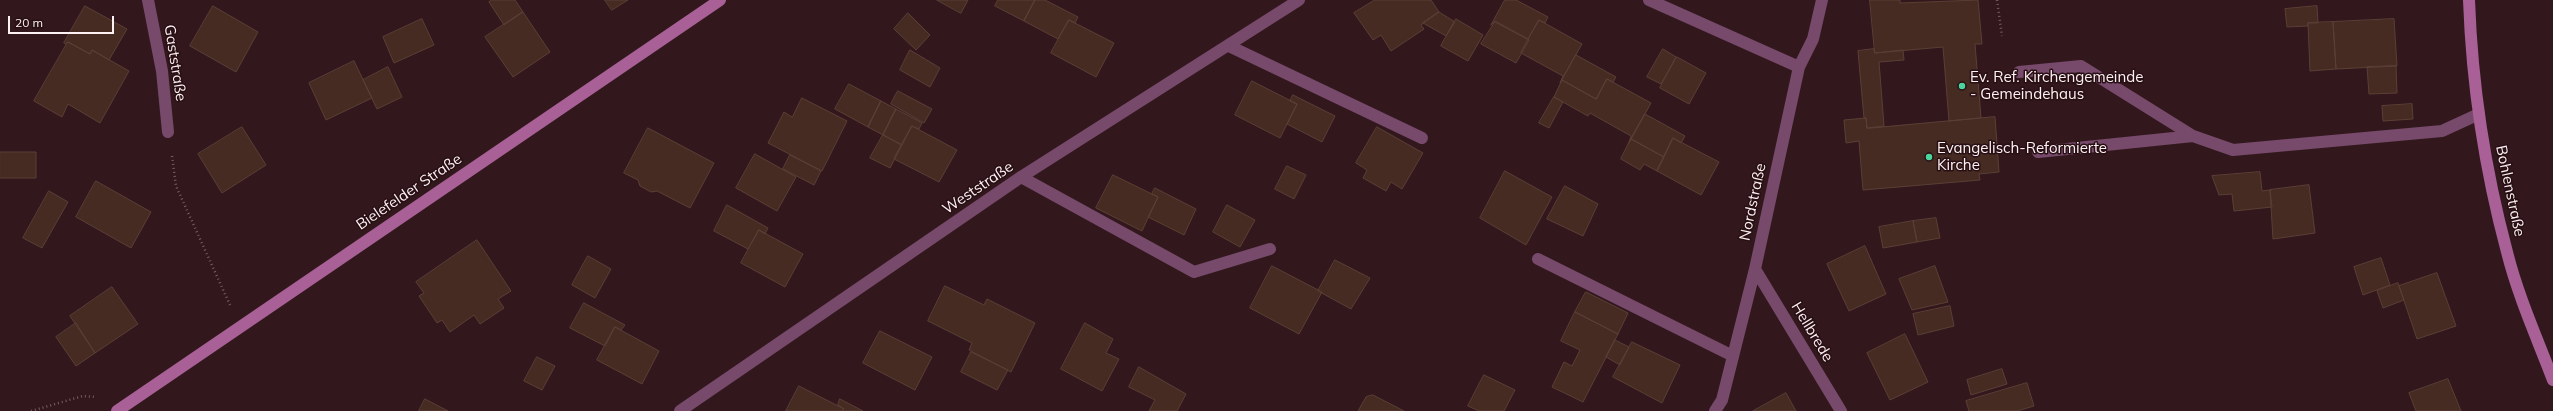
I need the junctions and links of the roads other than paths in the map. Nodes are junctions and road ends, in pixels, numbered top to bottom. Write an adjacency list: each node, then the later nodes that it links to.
1 (148, 0): 11 (street, Gaststraße)
2 (720, 0): 21 (main road, Bielefelder Straße)
3 (1299, 0): 7 (street, Weststraße)
4 (1649, 0): 8 (street)
5 (1822, 0): 8 (street, Nordstraße)
6 (2469, 0): 10 (main road, Bohlenstraße)
7 (1229, 46): 13 (street); 15 (street, Weststraße)
8 (1799, 67): 18 (street, Nordstraße)
9 (2019, 72): 12 (street)
10 (2479, 114): 12 (street); 20 (main road, Bohlenstraße)
11 (168, 132)
12 (2193, 136): 14 (street)
13 (1422, 138)
14 (2038, 152)
15 (1021, 177): 16 (street); 22 (street, Weststraße)
16 (1270, 249)
17 (1538, 259): 19 (street)
18 (1755, 269): 19 (street, Nordstraße); 24 (street, Hellbrede)
19 (1734, 356): 23 (street, Nordstraße)
20 (2553, 380)
21 (118, 411)
22 (680, 411)
23 (1715, 411)
24 (1841, 411)

